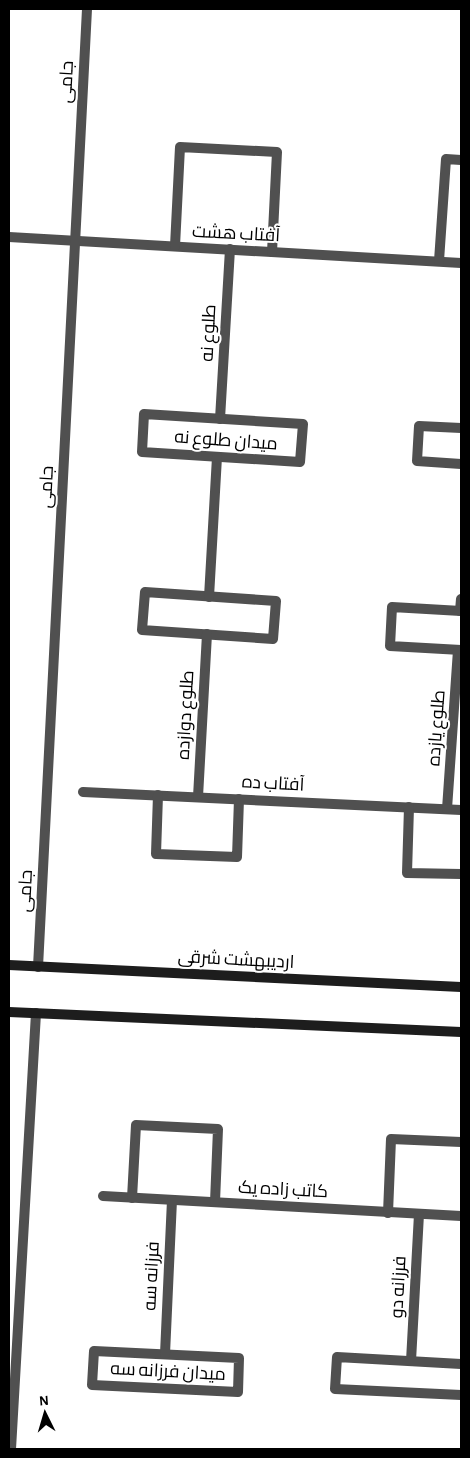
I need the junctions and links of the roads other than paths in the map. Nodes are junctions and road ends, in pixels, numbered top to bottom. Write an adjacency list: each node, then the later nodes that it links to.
1 (87, 9): 4 (street, جامی)
2 (461, 160): 8 (street)
3 (9, 237): 4 (street, آفتاب هشت)
4 (76, 241): 5 (street, آفتاب هشت); 28 (street, جامی)
5 (175, 246): 6 (street, آفتاب هشت); 7 (street)
6 (230, 250): 7 (street, آفتاب هشت); 10 (street, طلوع نه)
7 (272, 252): 8 (street, آفتاب هشت)
8 (439, 261): 9 (street, آفتاب هشت)
9 (461, 262)
10 (220, 419): 12 (street, میدان طلوع نه); 12 (street, میدان طلوع نه)
11 (461, 428): 13 (street)
12 (217, 457): 14 (street)
13 (461, 464)
14 (209, 597): 17 (street); 17 (street)
15 (461, 599): 16 (street)
16 (461, 611): 18 (street)
17 (207, 634): 21 (street, طلوع دوازده)
18 (460, 650): 24 (street, طلوع یازده)
19 (84, 792): 20 (street, آفتاب ده)
20 (158, 795): 21 (street, آفتاب ده); 22 (street)
21 (198, 797): 22 (street, آفتاب ده)
22 (239, 799): 23 (street, آفتاب ده)
23 (409, 807): 24 (street, آفتاب ده); 26 (street)
24 (447, 809): 25 (street, آفتاب ده)
25 (461, 810)
26 (461, 874)
27 (9, 965): 28 (main road, اردیبهشت شرقی)
28 (38, 967): 29 (main road, اردیبهشت شرقی)
29 (461, 987)
30 (9, 1012): 31 (main road)
31 (36, 1012): 32 (main road); 45 (street)
32 (461, 1032)
33 (461, 1142): 38 (street)
34 (103, 1196): 35 (street, کاتب زاده یک)
35 (132, 1198): 36 (street, کاتب زاده یک); 37 (street)
36 (172, 1200): 37 (street, کاتب زاده یک); 41 (street, فرزانه سه)
37 (215, 1202): 38 (street, کاتب زاده یک)
38 (388, 1213): 39 (street, کاتب زاده یک)
39 (419, 1214): 40 (street, کاتب زاده یک); 42 (street, فرزانه دو)
40 (461, 1216)
41 (165, 1354): 41 (street, میدان فرزانه سه)
42 (411, 1361): 43 (street); 44 (street)
43 (461, 1364)
44 (461, 1395)
45 (12, 1449)

